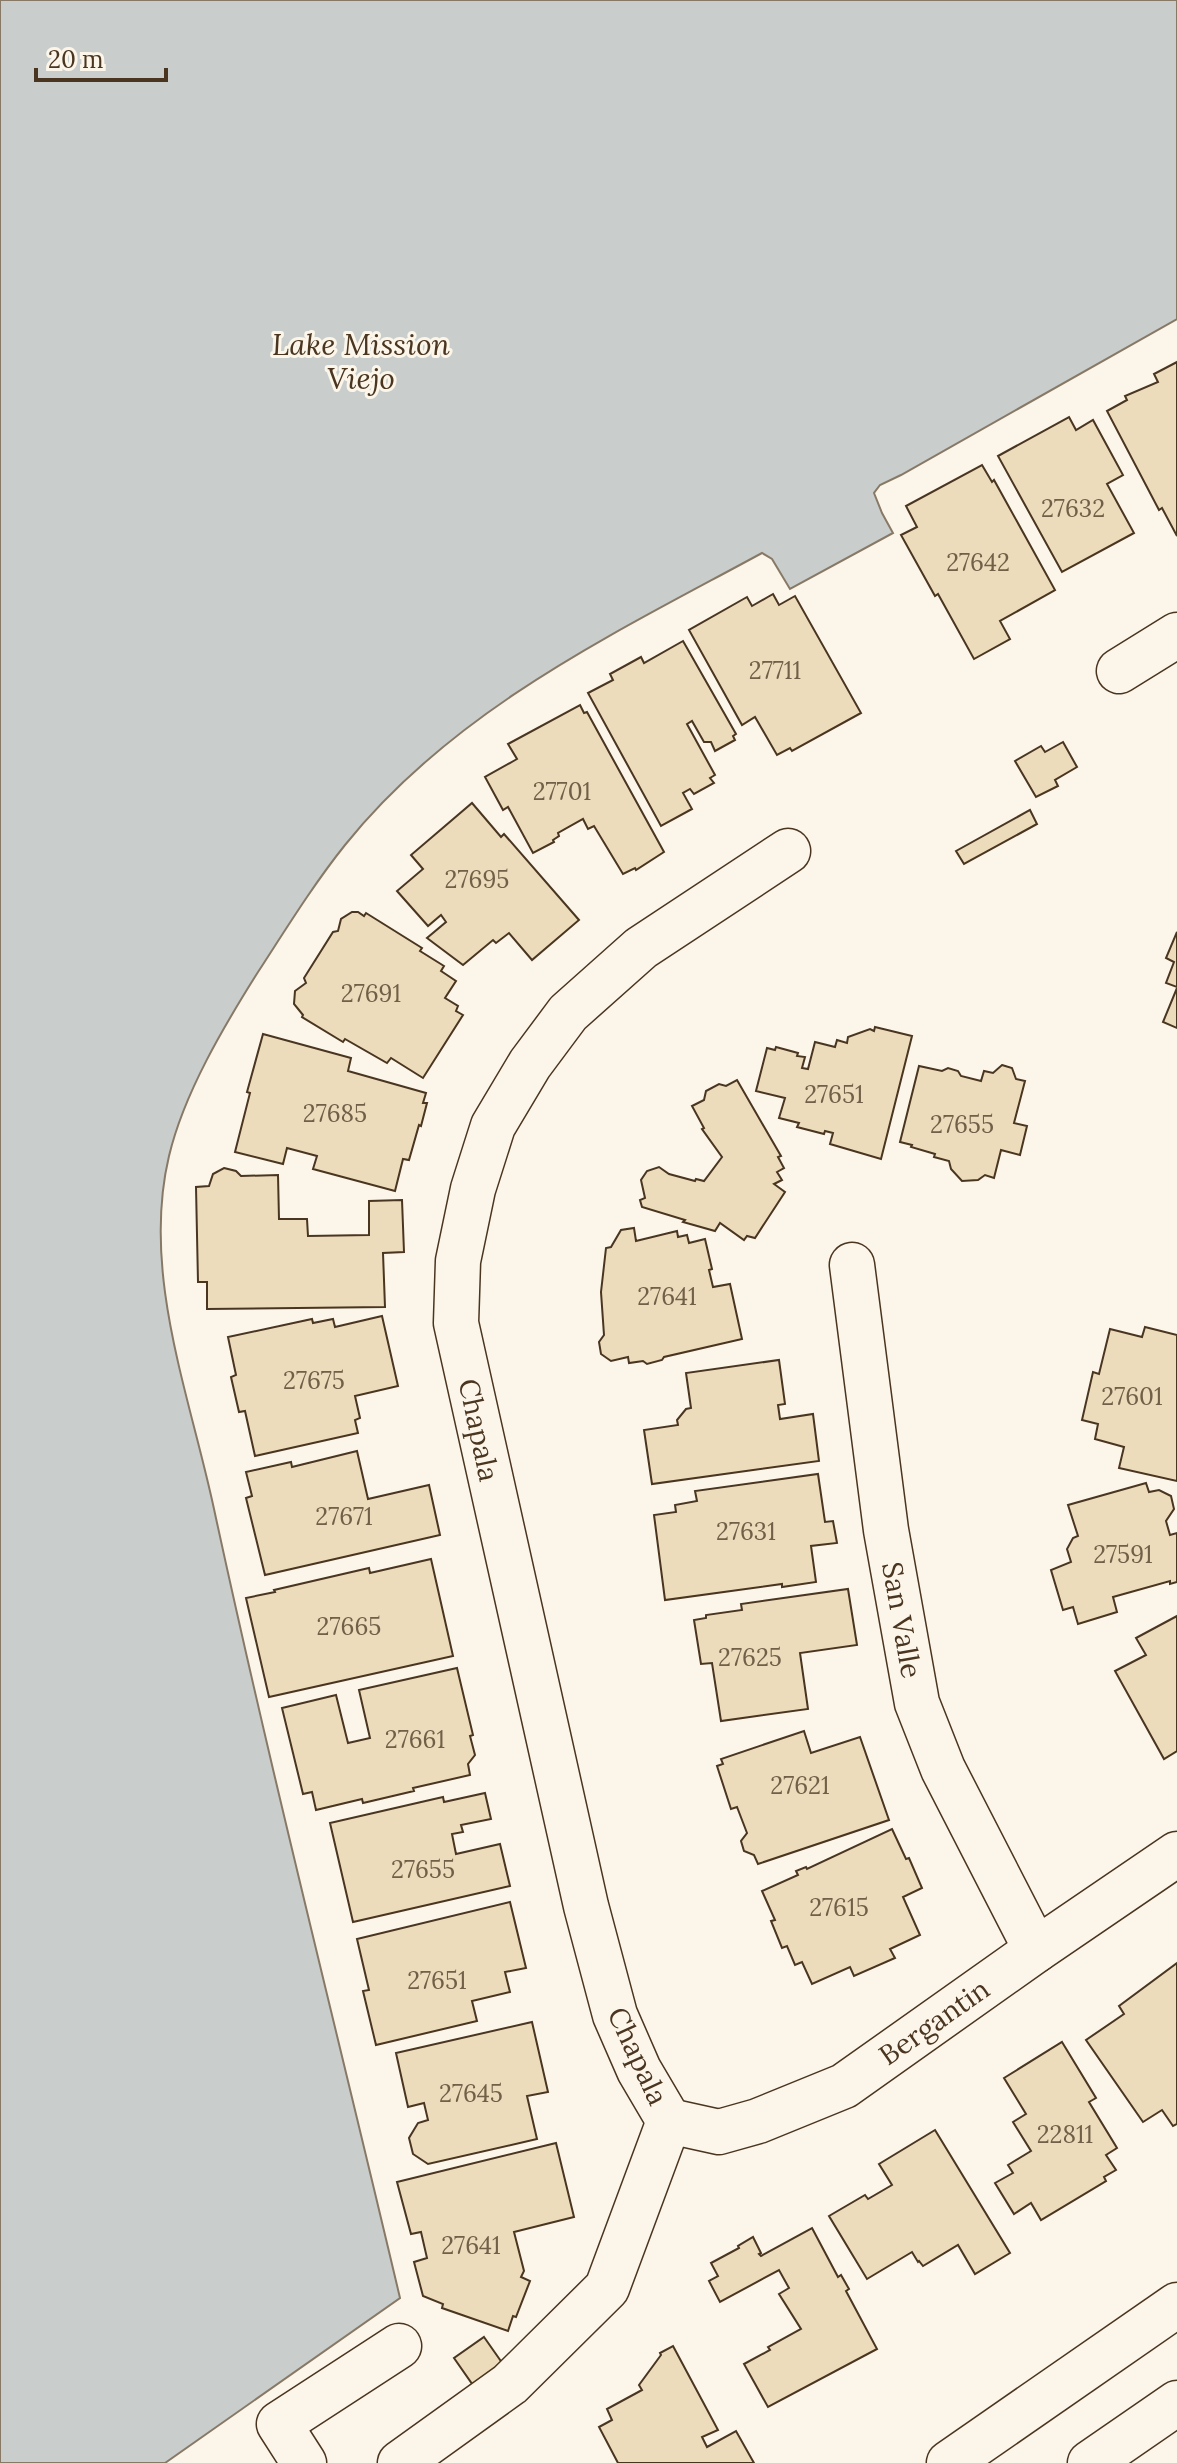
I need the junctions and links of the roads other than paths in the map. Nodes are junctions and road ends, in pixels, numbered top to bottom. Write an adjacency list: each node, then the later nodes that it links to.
1 (1177, 635): 2 (street)
2 (1119, 671)
3 (788, 851): 7 (street, Chapala)
4 (852, 1265): 6 (street, San Valle)
5 (1177, 1854): 6 (street, Bergantin)
6 (1036, 1950): 7 (street, Bergantin)
7 (669, 2121): 12 (street)
8 (1177, 2305): 13 (street)
9 (399, 2346): 11 (street)
10 (1177, 2403): 14 (street)
11 (304, 2463)
12 (400, 2463)
13 (949, 2463)
14 (1090, 2463)

